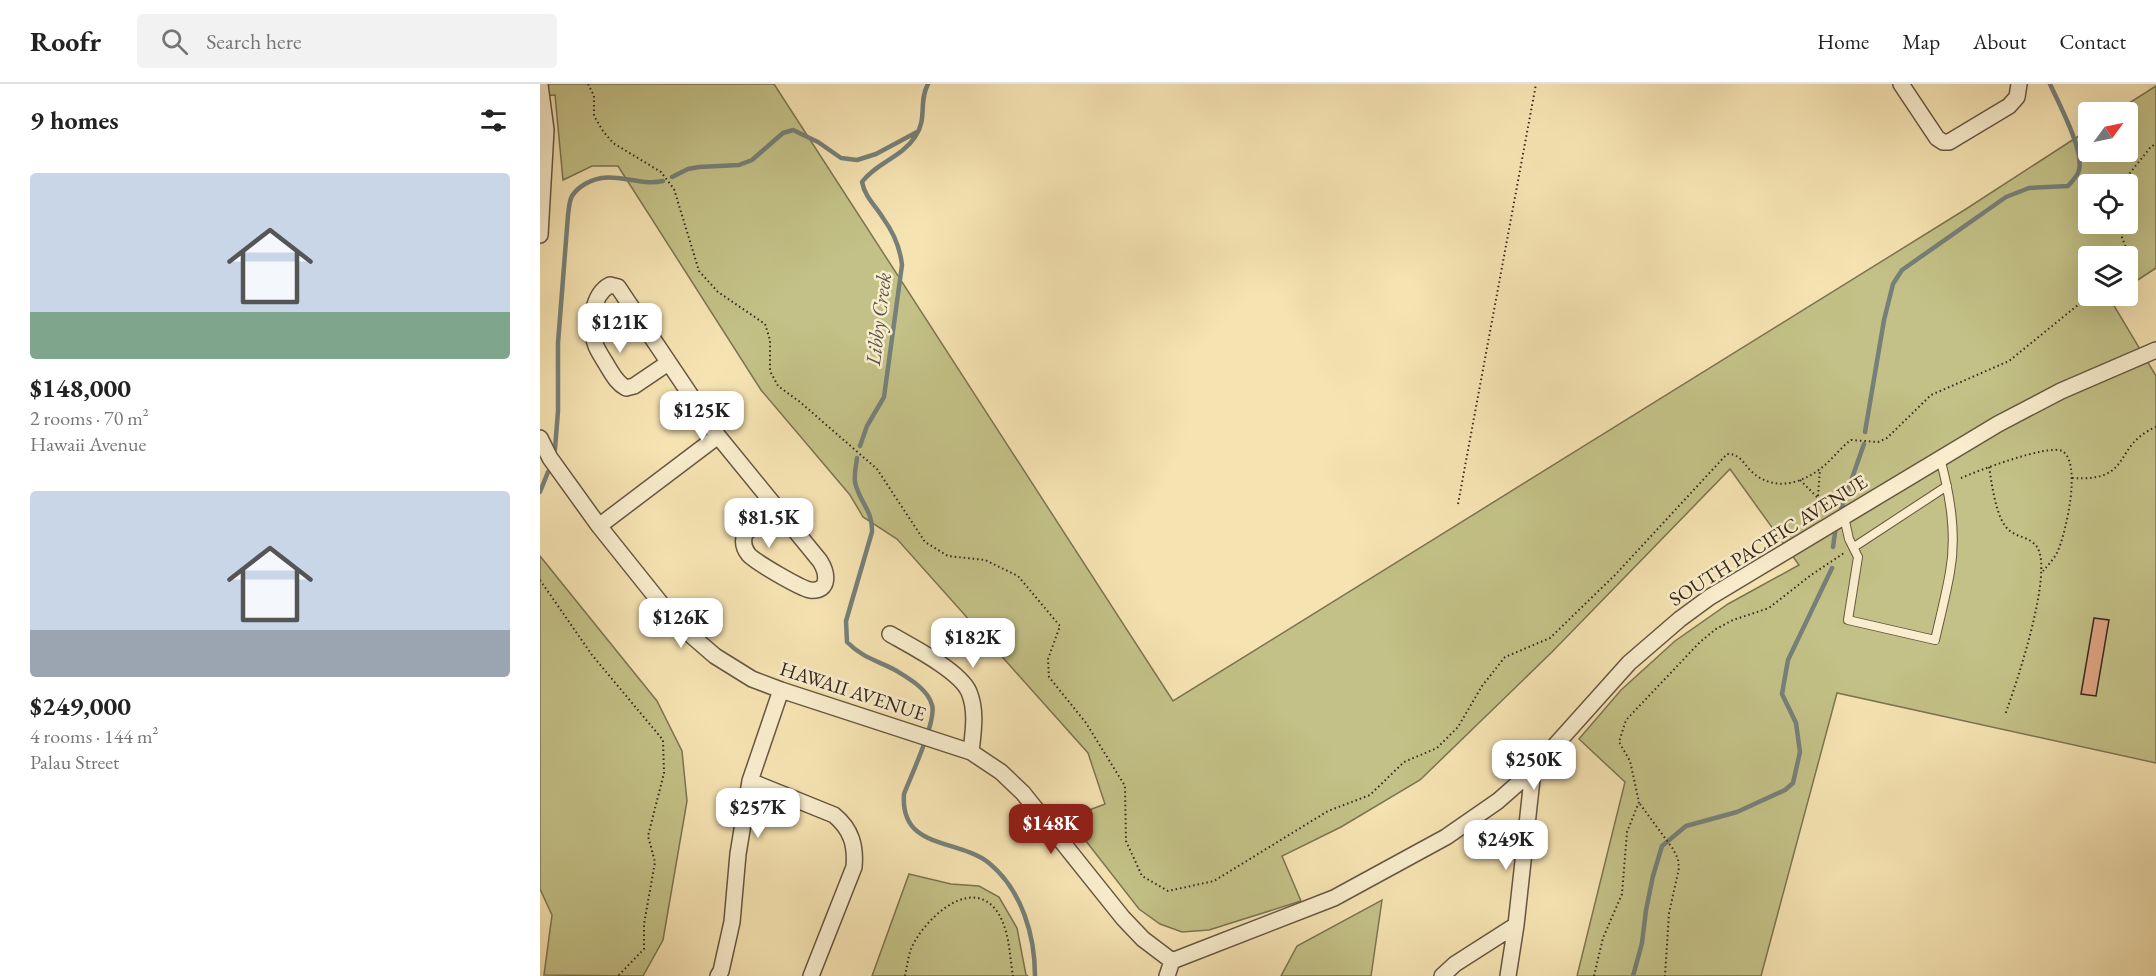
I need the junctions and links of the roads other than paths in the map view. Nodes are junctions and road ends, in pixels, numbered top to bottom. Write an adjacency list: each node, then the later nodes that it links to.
1 (1901, 84): 2 (street)
2 (2019, 84)
3 (540, 85): 4 (street)
4 (540, 235)
5 (2156, 350): 9 (street, SOUTH PACIFIC AVENUE)
6 (668, 363): 6 (street); 7 (street)
7 (718, 436): 11 (street); 13 (street)
8 (540, 438): 13 (street, HAWAII AVENUE)
9 (1940, 458): 10 (lane); 12 (street, SOUTH PACIFIC AVENUE)
10 (1947, 486): 14 (lane); 14 (lane)
11 (775, 506): 11 (street)
12 (1840, 519): 14 (lane); 18 (street, SOUTH PACIFIC AVENUE)
13 (599, 526): 16 (street, HAWAII AVENUE)
14 (1854, 547)
15 (891, 634): 17 (street)
16 (781, 690): 17 (street, HAWAII AVENUE); 19 (street)
17 (971, 752): 21 (street, HAWAII AVENUE)
18 (1533, 770): 20 (street); 21 (street, SOUTH PACIFIC AVENUE)
19 (750, 781): 22 (street); 23 (street)
20 (1516, 925): 24 (street); 25 (street)
21 (1170, 969)
22 (718, 976)
23 (811, 976)
24 (1442, 976)
25 (1508, 976)

